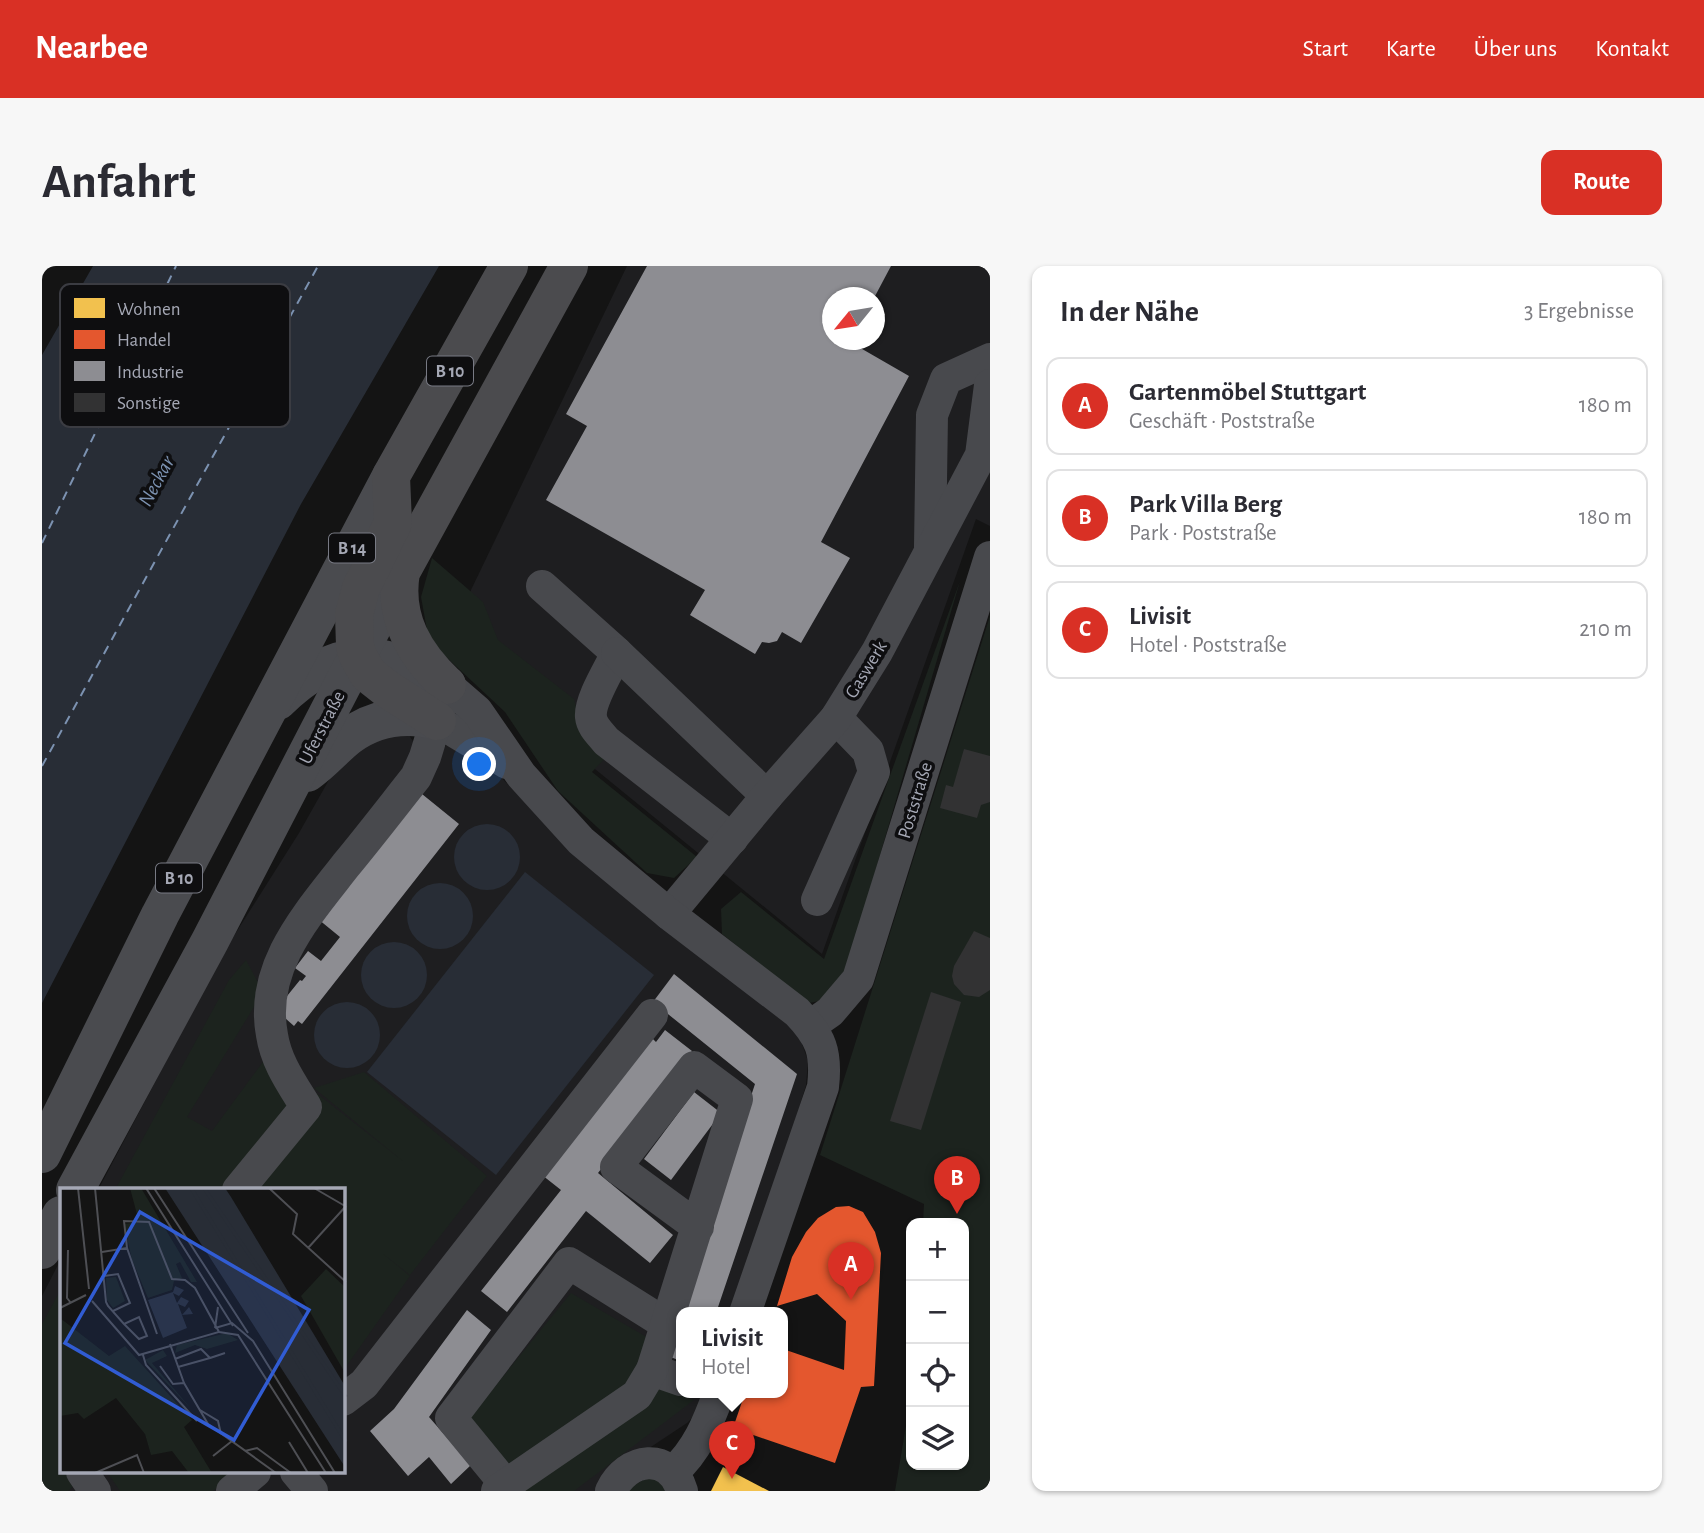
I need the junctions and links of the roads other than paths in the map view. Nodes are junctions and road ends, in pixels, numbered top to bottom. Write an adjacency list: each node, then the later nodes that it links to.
1 (509, 266): 5 (highway, B 10)
2 (569, 266): 8 (highway, Uferstraße / B 10)
3 (990, 359): 6 (street)
4 (990, 385): 6 (street, Gaswerk)
5 (391, 476): 10 (main road, B 14); 12 (highway)
6 (930, 554): 15 (street, Gaswerk)
7 (990, 557): 22 (street, Poststraße)
8 (401, 572): 12 (main road, Uferstraße / B 10); 13 (highway)
9 (542, 586): 11 (street)
10 (314, 621): 14 (main road, B 10)
11 (617, 653): 17 (street); 18 (street)
12 (358, 656): 13 (highway); 14 (main road); 16 (main road, Uferstraße / B 10)
13 (442, 703): 16 (main road); 20 (street); 25 (street)
14 (263, 718): 23 (main road, B 10)
15 (836, 718): 17 (street, Gaswerk); 19 (street)
16 (290, 788): 24 (main road, Uferstraße / B 10)
17 (767, 796): 18 (street, Gaswerk)
18 (732, 839): 20 (street, Gaswerk)
19 (817, 900)
20 (669, 914): 22 (street)
21 (652, 1015): 34 (street)
22 (810, 1026): 29 (street)
23 (42, 1154)
24 (76, 1188)
25 (240, 1188)
26 (60, 1217): 28 (main road)
27 (698, 1227): 27 (street); 30 (street)
28 (42, 1250)
29 (746, 1307)
30 (666, 1324): 31 (street); 39 (street)
31 (652, 1370): 32 (street); 39 (street)
32 (676, 1378)
33 (717, 1398): 38 (street)
34 (345, 1399)
35 (83, 1474): 40 (street)
36 (253, 1474): 41 (street)
37 (298, 1474): 42 (street)
38 (678, 1482): 43 (street)
39 (502, 1488)
40 (95, 1491)
41 (232, 1491)
42 (312, 1491)
43 (611, 1491)

